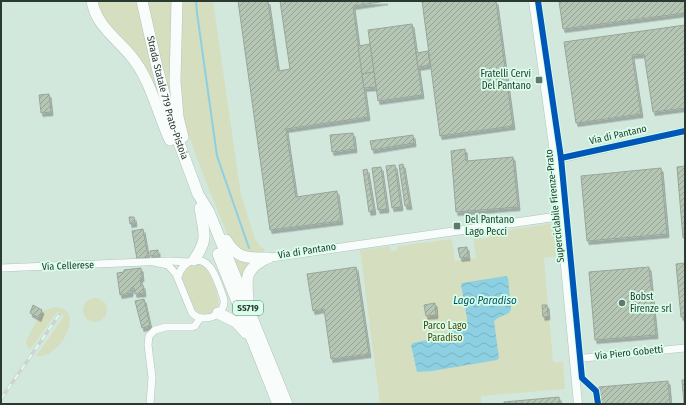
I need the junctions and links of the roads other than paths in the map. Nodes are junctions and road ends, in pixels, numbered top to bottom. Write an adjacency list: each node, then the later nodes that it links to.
1 (92, 1): 7 (highway)
2 (142, 1): 7 (highway, Strada Statale 719 Prato-Pistoia / SS719)
3 (177, 1): 7 (highway)
4 (533, 1): 6 (street)
5 (685, 131): 6 (street, Via di Pantano)
6 (555, 160): 9 (street)
7 (191, 177): 8 (highway, Strada Statale 719 Prato-Pistoia / SS719)
8 (204, 210): 10 (highway); 11 (highway); 15 (highway, Strada Statale 719 Prato-Pistoia / SS719); 18 (highway, Strada Statale 719 Prato-Pistoia / SS719)
9 (561, 216): 10 (street, Via di Pantano); 20 (street)
10 (268, 258): 15 (highway)
11 (191, 261): 12 (street); 14 (street); 16 (street)
12 (154, 262): 13 (street, Via Cellerese); 14 (street)
13 (1, 268)
14 (178, 277): 17 (street)
15 (249, 309): 23 (highway, Strada Statale 719 Prato-Pistoia / SS719)
16 (218, 313): 17 (street); 18 (highway)
17 (200, 318): 21 (street)
18 (254, 344): 22 (highway, Strada Statale 719 Prato-Pistoia / SS719)
19 (685, 348): 20 (street, Via Piero Gobetti)
20 (574, 359): 24 (street)
21 (150, 404)
22 (278, 404)
23 (288, 404)
24 (578, 404)

